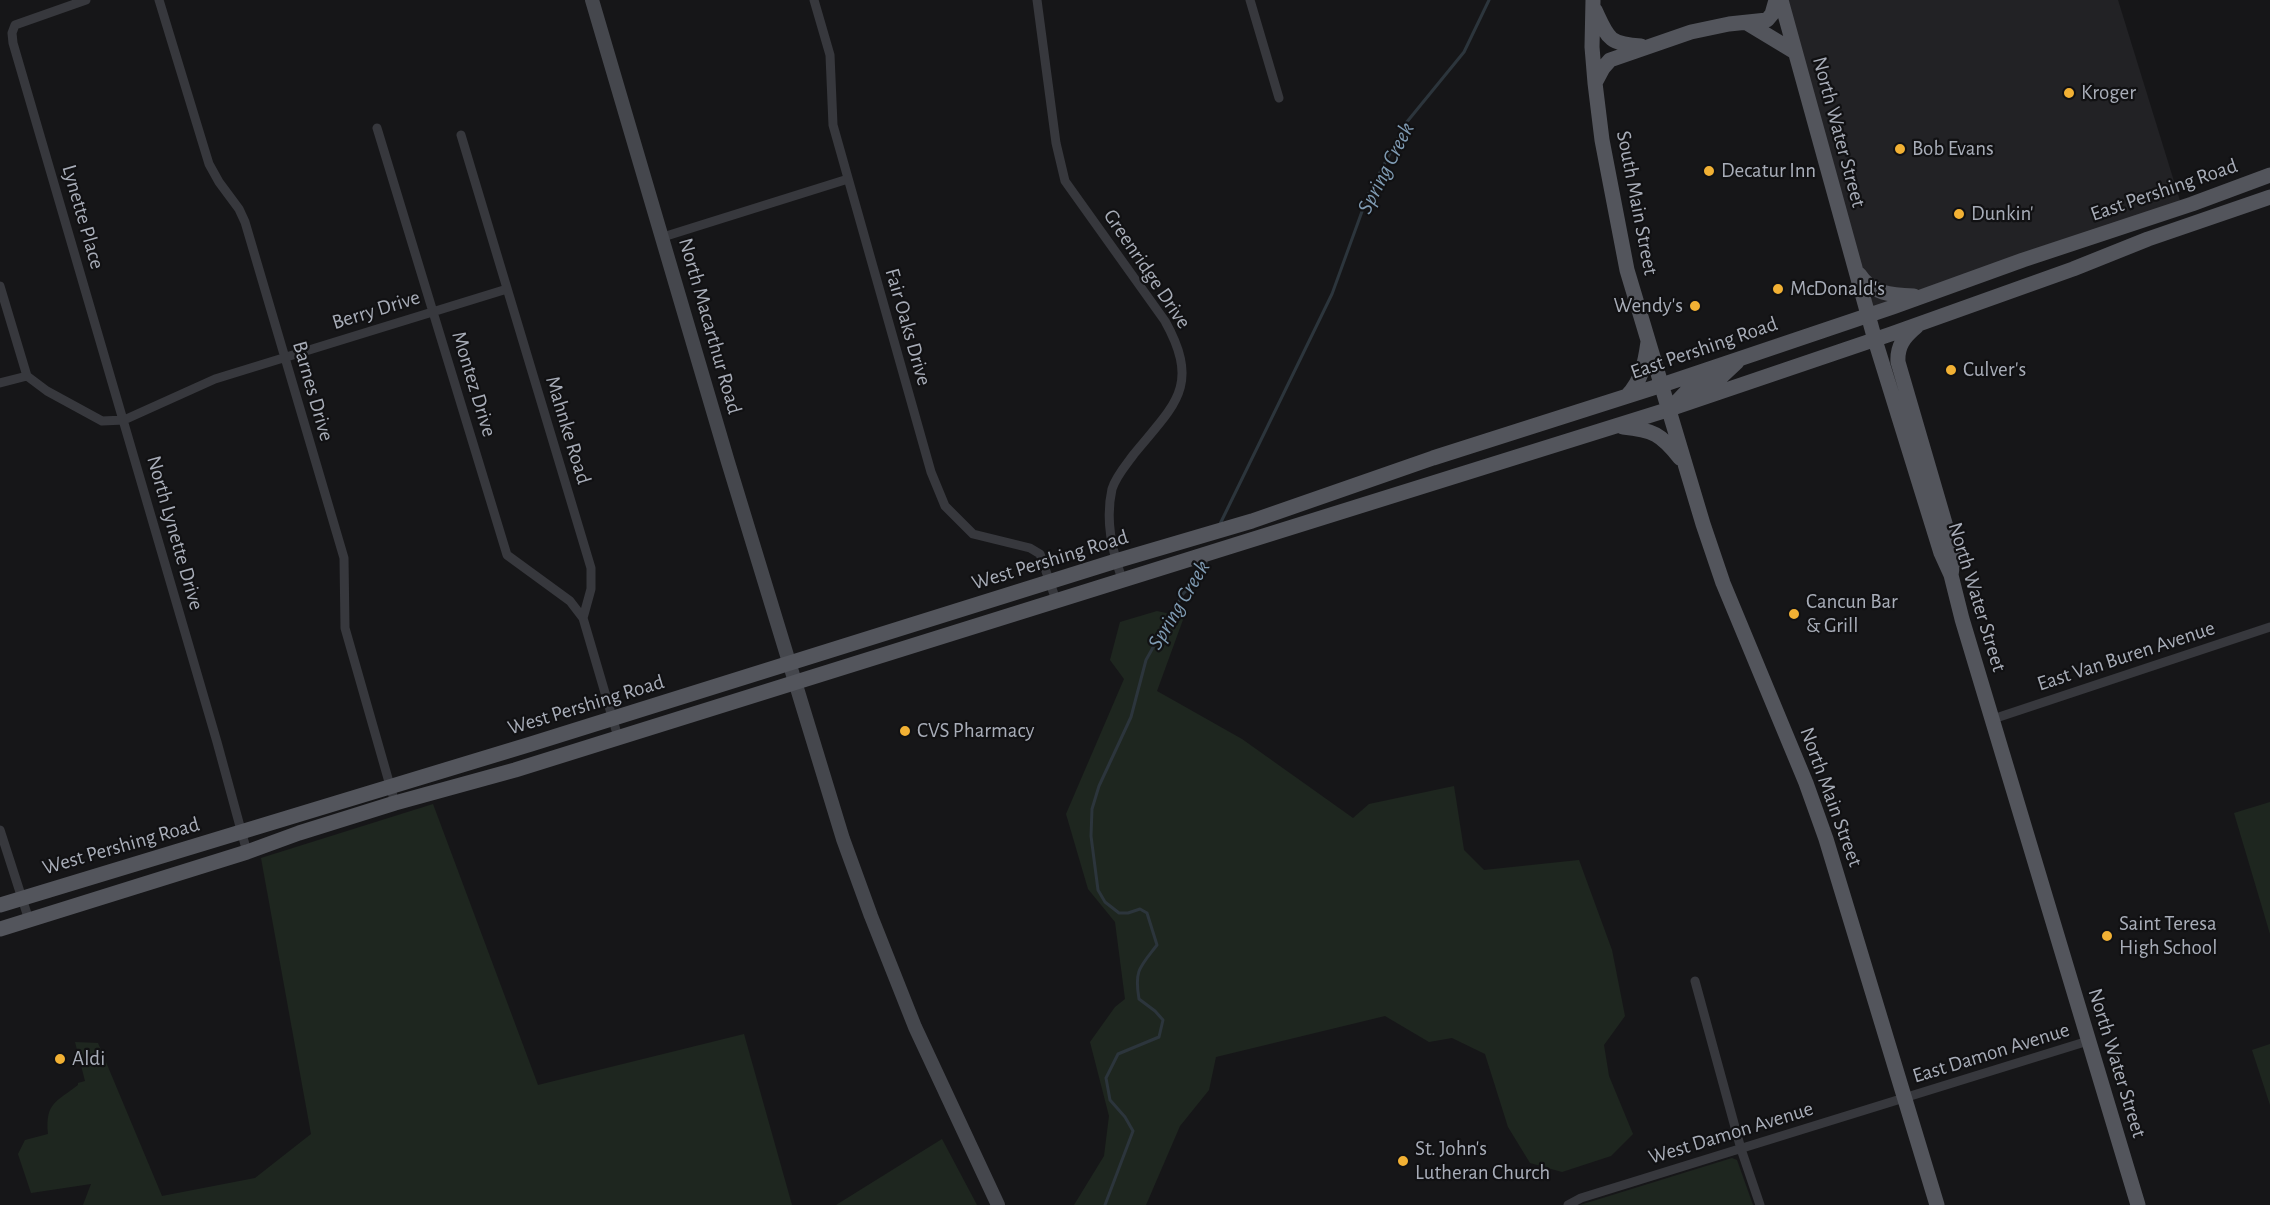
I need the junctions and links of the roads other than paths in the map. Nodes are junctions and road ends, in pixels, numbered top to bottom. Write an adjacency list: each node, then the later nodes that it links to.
1 (86, 0): 37 (street, Lynette Place)
2 (159, 0): 30 (street, Barnes Drive)
3 (592, 0): 20 (street, North Macarthur Road)
4 (814, 0): 18 (street, Fair Oaks Drive)
5 (1037, 0): 41 (street, Greenridge Drive)
6 (1250, 0): 14 (street)
7 (1776, 0): 10 (main road)
8 (1781, 0): 12 (main road, North Water Street)
9 (1593, 2): 11 (main road); 13 (main road, South Main Street)
10 (1747, 23): 11 (main road); 12 (main road)
11 (1647, 46): 13 (main road)
12 (1795, 52): 21 (main road, North Water Street)
13 (1595, 83): 28 (main road, South Main Street)
14 (1279, 98)
15 (377, 128): 25 (street, Montez Drive)
16 (461, 135): 23 (street, Mahnke Road)
17 (2270, 175): 24 (main road, East Pershing Road)
18 (848, 179): 20 (street); 44 (street, Fair Oaks Drive)
19 (2270, 197): 27 (main road, West Pershing Road)
20 (663, 237): 48 (street, North Macarthur Road)
21 (1855, 269): 24 (main road); 26 (main road, North Water Street)
22 (0, 286): 32 (street)
23 (507, 289): 25 (street, Berry Drive); 46 (street, Mahnke Road)
24 (1923, 297): 26 (main road, East Pershing Road)
25 (433, 312): 30 (street, Berry Drive); 46 (street, Montez Drive)
26 (1868, 316): 29 (main road, North Water Street); 31 (main road, East Pershing Road)
27 (1919, 324): 29 (main road, West Pershing Road); 42 (main road)
28 (1648, 339): 34 (main road, South Main Street); 35 (main road)
29 (1875, 340): 36 (main road, West Pershing Road); 42 (main road, North Water Street)
30 (285, 357): 37 (street, Berry Drive); 54 (street, Barnes Drive)
31 (1740, 358): 34 (main road, East Pershing Road); 36 (main road)
32 (27, 376): 33 (street); 37 (street)
33 (0, 383)
34 (1662, 385): 35 (main road, East Pershing Road); 36 (main road, South Main Street)
35 (1627, 396): 40 (main road, East Pershing Road)
36 (1670, 409): 38 (main road, West Pershing Road); 39 (main road, North Main Street)
37 (124, 420): 58 (street, North Lynette Drive)
38 (1617, 426): 39 (main road); 43 (main road, West Pershing Road)
39 (1686, 465): 66 (main road, North Main Street)
40 (1184, 541): 41 (main road, West Pershing Road)
41 (1116, 561): 43 (street, Greenridge Drive); 44 (main road, West Pershing Road)
42 (1951, 575): 51 (main road, North Water Street)
43 (1122, 579): 45 (main road, West Pershing Road)
44 (1050, 582): 45 (street, Fair Oaks Drive); 48 (main road, West Pershing Road)
45 (1056, 600): 49 (main road, West Pershing Road)
46 (583, 618): 50 (street)
47 (2270, 627): 51 (street, East Van Buren Avenue)
48 (789, 663): 49 (street, North Macarthur Road); 50 (main road, West Pershing Road)
49 (795, 681): 52 (main road, West Pershing Road); 68 (street, North Macarthur Road)
50 (612, 718): 52 (street); 53 (main road, West Pershing Road)
51 (1993, 718): 65 (main road, North Water Street)
52 (618, 737): 55 (main road, West Pershing Road)
53 (531, 744): 54 (main road, West Pershing Road); 55 (main road)
54 (390, 787): 56 (street, Barnes Drive); 58 (main road, West Pershing Road)
55 (439, 792): 56 (main road, West Pershing Road)
56 (395, 803): 59 (main road, West Pershing Road)
57 (0, 830): 60 (street)
58 (243, 832): 59 (street, North Lynette Drive); 60 (main road, West Pershing Road)
59 (247, 852): 62 (main road, West Pershing Road)
60 (22, 898): 61 (main road, West Pershing Road); 62 (street)
61 (0, 905)
62 (29, 920): 63 (main road, West Pershing Road)
63 (0, 929)
64 (1695, 981): 67 (street)
65 (2088, 1041): 66 (street, East Damon Avenue); 72 (main road, North Water Street)
66 (1905, 1099): 67 (street, West Damon Avenue); 71 (main road, North Main Street)
67 (1741, 1149): 69 (street, West Damon Avenue); 70 (street)
68 (998, 1205)
69 (1568, 1205)
70 (1760, 1205)
71 (1937, 1205)
72 (2138, 1205)

